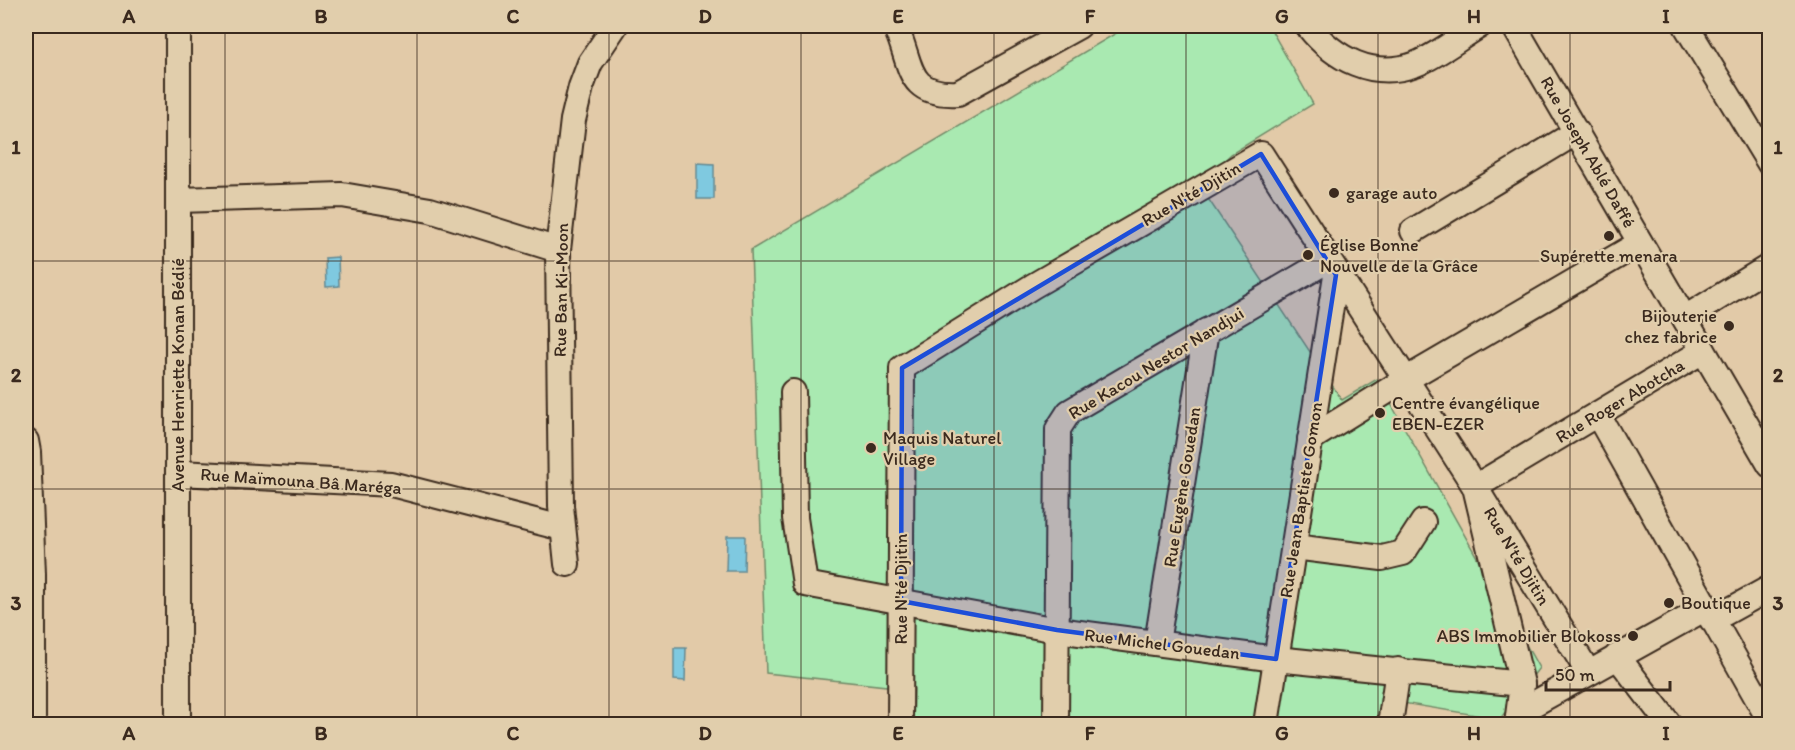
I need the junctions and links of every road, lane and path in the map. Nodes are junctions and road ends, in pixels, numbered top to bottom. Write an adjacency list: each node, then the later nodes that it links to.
1 (178, 26): 11 (street, Avenue Henriette Konan Bédié)
2 (615, 26): 14 (street, Rue Ban Ki-Moon)
3 (895, 26): 4 (street)
4 (1079, 26)
5 (1308, 26): 6 (street)
6 (1479, 26)
7 (1515, 26): 9 (street, Rue Joseph Ablé Daffé)
8 (1686, 26): 10 (street)
9 (1577, 132): 12 (street); 13 (street, Rue Joseph Ablé Daffé)
10 (1770, 164)
11 (178, 200): 14 (street); 26 (street, Avenue Henriette Konan Bédié)
12 (1413, 231)
13 (1640, 243): 17 (street, Rue Joseph Ablé Daffé); 20 (street)
14 (558, 250): 29 (street, Rue Ban Ki-Moon)
15 (1770, 266): 17 (street)
16 (1332, 268): 18 (street, Rue Kacou Nestor Nandjui); 20 (street, Rue N'té Djitin); 23 (street, Rue Jean Baptiste Gomon); 33 (street, Rue N'té Djitin)
17 (1685, 318): 19 (street, Rue Joseph Ablé Daffé)
18 (1206, 331): 35 (street, Rue Kacou Nestor Nandjui); 36 (street, Rue Eugène Gouedan)
19 (1703, 351): 22 (street, Rue Roger Abotcha); 25 (street, Rue Joseph Ablé Daffé)
20 (1405, 380): 23 (street); 27 (street, Rue N'té Djitin)
21 (794, 392): 33 (street, Rue Michel Gouedan)
22 (1598, 415): 27 (street, Rue Roger Abotcha); 34 (street)
23 (1310, 439): 30 (street, Rue Jean Baptiste Gomon)
24 (26, 441): 44 (street)
25 (1770, 465)
26 (179, 473): 29 (street, Rue Maïmouna Bâ Maréga); 45 (street, Avenue Henriette Konan Bédié)
27 (1475, 488): 40 (street, Rue N'té Djitin); 41 (street)
28 (1423, 522): 30 (street)
29 (562, 528): 31 (street, Rue Ban Ki-Moon)
30 (1294, 547): 38 (street, Rue Jean Baptiste Gomon)
31 (567, 564)
32 (1770, 588): 34 (street)
33 (901, 602): 35 (street, Rue Michel Gouedan); 46 (street, Rue N'té Djitin)
34 (1709, 614): 37 (street); 43 (street)
35 (1057, 630): 36 (street, Rue Michel Gouedan); 47 (street, Rue Kacou Nestor Nandjui)
36 (1157, 643): 38 (street, Rue Michel Gouedan)
37 (1617, 656): 40 (street); 50 (street)
38 (1276, 659): 39 (street, Rue Michel Gouedan); 48 (street, Rue Jean Baptiste Gomon)
39 (1398, 670): 41 (street, Rue Michel Gouedan); 49 (street)
40 (1588, 672): 42 (street)
41 (1522, 684): 42 (street)
42 (1518, 718)
43 (1770, 721)
44 (33, 724)
45 (178, 724)
46 (900, 724)
47 (1056, 724)
48 (1266, 724)
49 (1390, 724)
50 (1669, 724)

